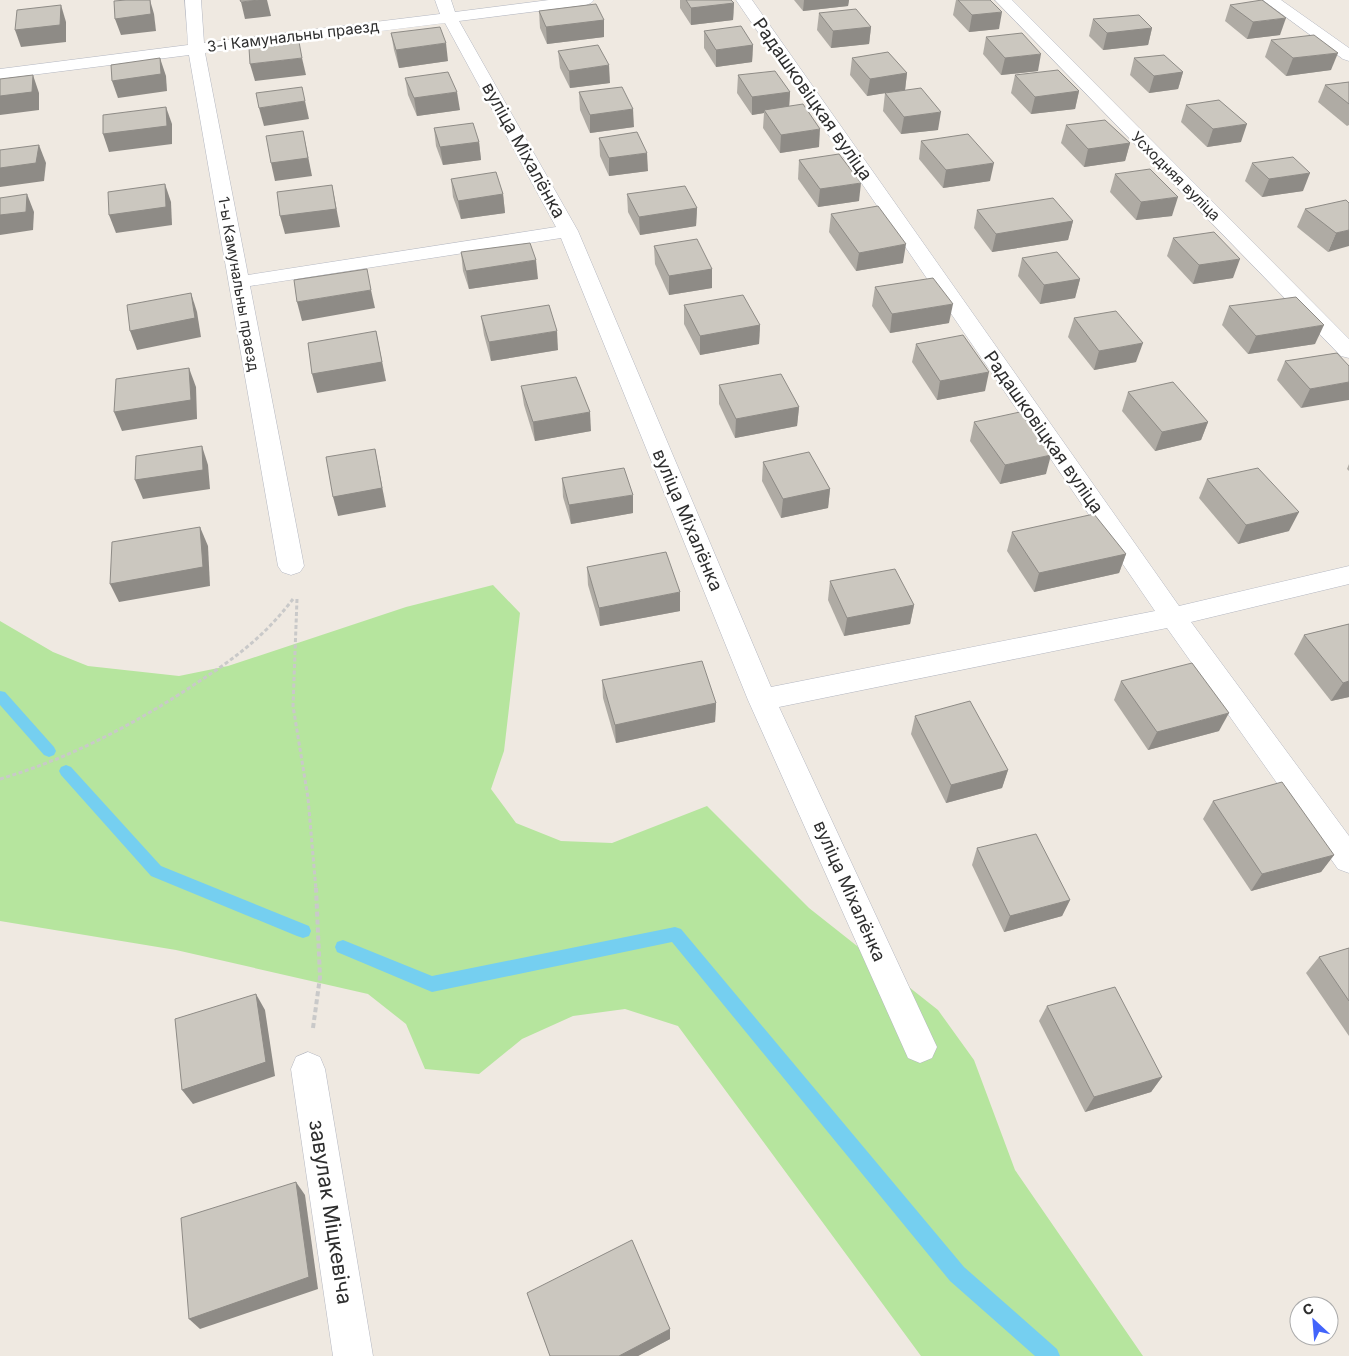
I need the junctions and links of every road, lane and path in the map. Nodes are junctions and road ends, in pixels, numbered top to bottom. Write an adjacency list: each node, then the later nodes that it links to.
1 (193, 0): 7 (street, 1-ы Камунальны праезд)
2 (586, 0): 6 (street, 3-і Камунальны праезд)
3 (744, 0): 15 (street, Радашковіцкая вуліца)
4 (1003, 0): 12 (street, Усходняя вуліца)
5 (1271, 0): 8 (street)
6 (446, 8): 7 (street, 3-і Камунальны праезд); 10 (street, вуліца Міхалёнка)
7 (196, 48): 9 (street, 3-і Камунальны праезд); 11 (street, 1-ы Камунальны праезд)
8 (1349, 56)
9 (0, 74)
10 (568, 231): 11 (street); 16 (street, вуліца Міхалёнка)
11 (239, 282): 13 (street, 1-ы Камунальны праезд)
12 (1349, 351)
13 (291, 566)
14 (1349, 575): 15 (street)
15 (1173, 617): 16 (street); 18 (street, Радашковіцкая вуліца)
16 (762, 700): 19 (street, вуліца Міхалёнка)
17 (0, 779): 20 (path)
18 (1349, 860)
19 (920, 1047)
20 (308, 1069): 21 (street, завулак Міцкевіча)
21 (353, 1356)

